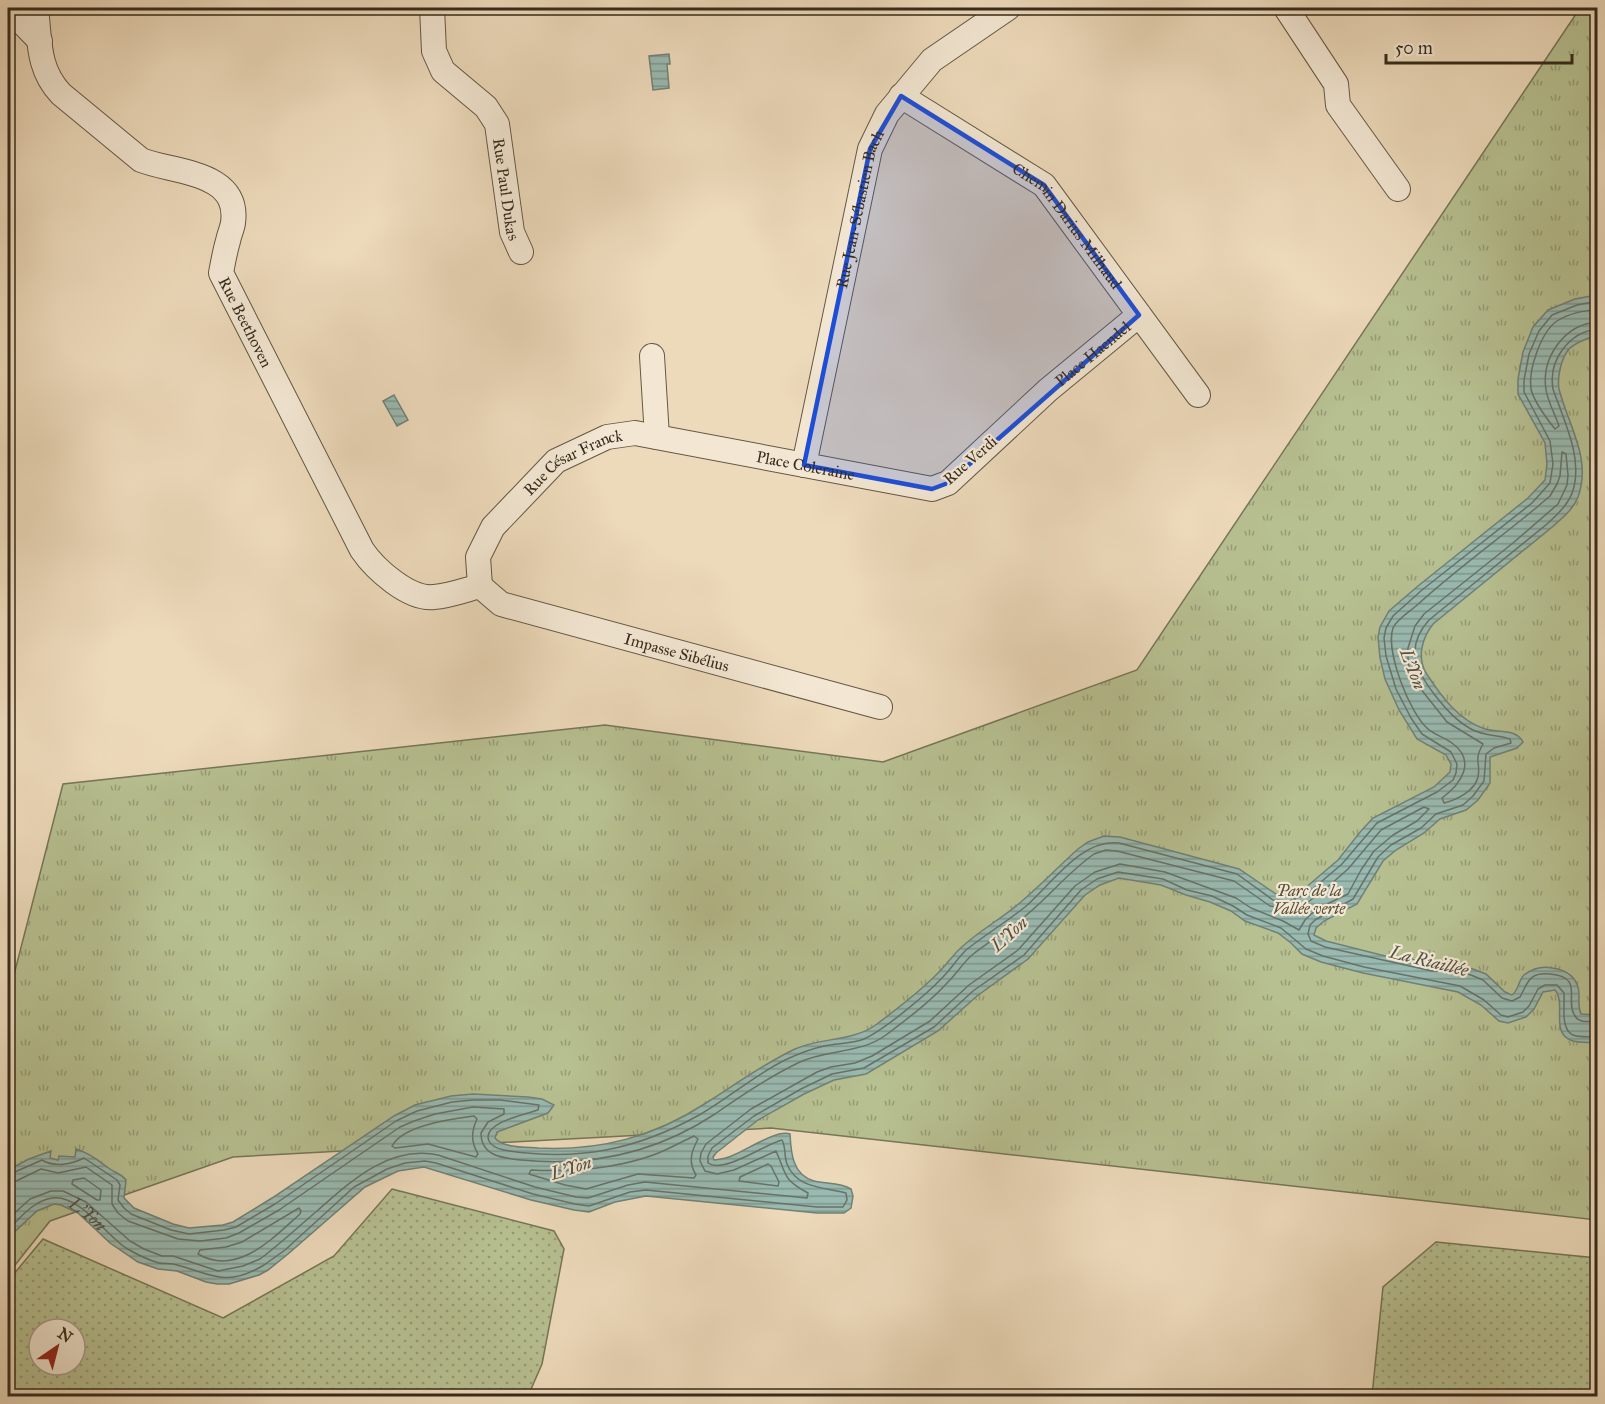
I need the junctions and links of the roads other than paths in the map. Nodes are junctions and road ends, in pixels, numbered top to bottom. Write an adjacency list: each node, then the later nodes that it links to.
1 (8, 8): 6 (street)
2 (36, 8): 6 (street, Rue Beethoven)
3 (432, 8): 9 (street, Rue Paul Dukas)
4 (1008, 8): 7 (street, Rue Jean-Sébastien Bach)
5 (1286, 8): 8 (street)
6 (40, 41): 18 (street, Rue Beethoven)
7 (901, 96): 10 (street, Chemin Darius Milhaud); 16 (street, Rue Jean-Sébastien Bach)
8 (1398, 189)
9 (521, 252)
10 (1139, 315): 12 (street, Place Haendel); 13 (street, Chemin Darius Milhaud)
11 (652, 356): 14 (street)
12 (1044, 393): 17 (street, Rue Verdi)
13 (1198, 395)
14 (657, 437): 15 (street, Rue César Franck); 18 (street, Rue César Franck)
15 (730, 451): 16 (street, Place Coleraine)
16 (804, 465): 17 (street, Place Coleraine)
17 (880, 480)
18 (480, 586): 19 (street, Impasse Sibélius)
19 (880, 707)

